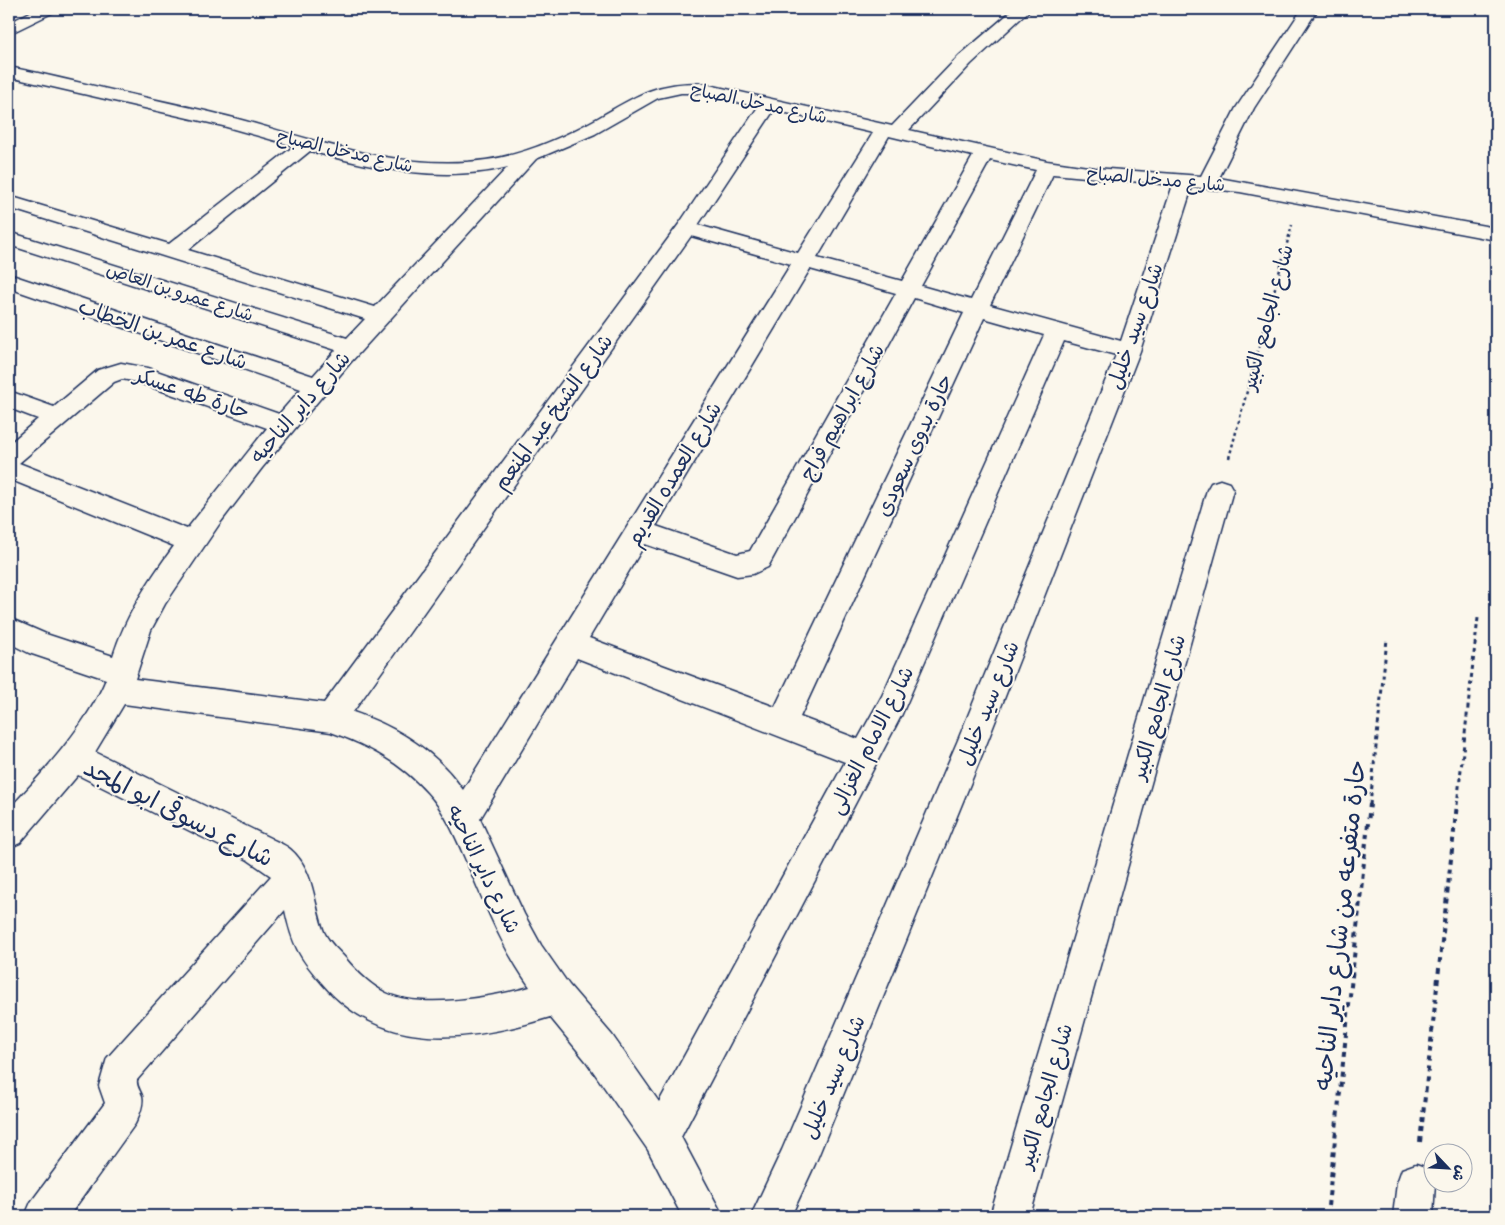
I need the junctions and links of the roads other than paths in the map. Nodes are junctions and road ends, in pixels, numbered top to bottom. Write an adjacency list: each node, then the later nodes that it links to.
1 (48, 9): 4 (street)
2 (1023, 9): 7 (street, شارع العمده القديم)
3 (1310, 9): 12 (street, شارع سيد خليل)
4 (9, 29)
5 (9, 72): 8 (street, شارع مدخل الصباح)
6 (769, 104): 7 (street, شارع مدخل الصباح); 10 (street, شارع مدخل الصباح); 14 (street, شارع الشيخ عبد المنعم)
7 (890, 131): 9 (street, شارع مدخل الصباح); 18 (street, شارع العمده القديم)
8 (308, 144): 10 (street, شارع مدخل الصباح); 17 (street)
9 (984, 152): 11 (street, شارع مدخل الصباح); 20 (street, شارع ابراهيم فراج)
10 (529, 156): 22 (street, شارع داير الناحيه)
11 (1047, 167): 12 (street, شارع مدخل الصباح); 21 (street, حارة بدوى سعودى)
12 (1196, 182): 15 (street, شارع مدخل الصباح); 25 (street, شارع سيد خليل)
13 (9, 202): 17 (street)
14 (686, 228): 18 (street); 38 (street, شارع الشيخ عبد المنعم)
15 (1496, 234)
16 (9, 238): 24 (street, شارع عمرو بن العاص)
17 (173, 252): 22 (street)
18 (804, 261): 20 (street); 33 (street, شارع العمده القديم)
19 (9, 281): 26 (street, شارع عمر بن الخطاب)
20 (909, 290): 21 (street); 33 (street, شارع ابراهيم فراج)
21 (977, 309): 23 (street); 39 (street, حارة بدوى سعودى)
22 (380, 316): 24 (street, شارع داير الناحيه)
23 (1056, 331): 25 (street); 40 (street, شارع الامام الغزالى)
24 (352, 347): 26 (street, شارع داير الناحيه)
25 (1129, 351): 49 (street, شارع سيد خليل)
26 (317, 386): 29 (street, شارع داير الناحيه)
27 (9, 399): 28 (street)
28 (56, 417): 29 (street, حارة طه عسكر); 30 (street, حارة طه عسكر)
29 (284, 425): 34 (street, شارع داير الناحيه)
30 (9, 457)
31 (9, 469): 34 (street)
32 (1220, 490): 50 (street, شارع الجامع الكبير)
33 (639, 531): 36 (street, شارع العمده القديم)
34 (192, 542): 37 (street, شارع داير الناحيه)
35 (9, 630): 37 (street)
36 (570, 643): 39 (street); 42 (street, شارع العمده القديم)
37 (119, 681): 38 (street, شارع داير الناحيه); 41 (street, شارع داير الناحيه)
38 (331, 718): 42 (street, شارع داير الناحيه)
39 (782, 724): 40 (street)
40 (866, 756): 46 (street, شارع الامام الغزالى)
41 (75, 758): 43 (street, شارع داير الناحيه); 44 (street, شارع دسوقى ابو المجد)
42 (463, 818): 45 (street, شارع داير الناحيه)
43 (9, 832)
44 (292, 877): 45 (street, شارع دسوقى ابو المجد); 47 (street)
45 (557, 997): 46 (street, شارع داير الناحيه)
46 (661, 1137): 48 (street, شارع داير الناحيه)
47 (45, 1216)
48 (703, 1216)
49 (771, 1216)
50 (1010, 1216)

